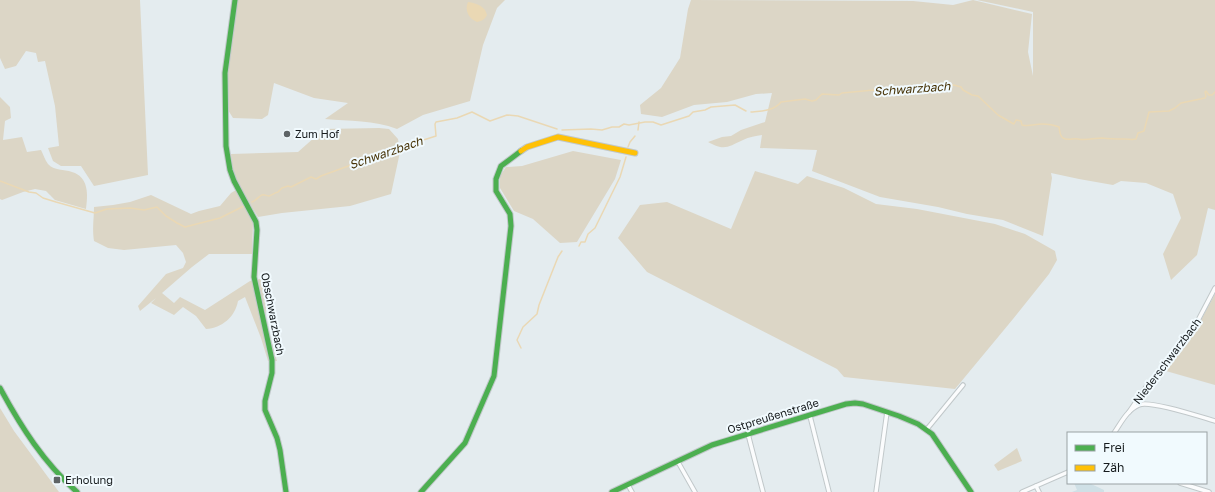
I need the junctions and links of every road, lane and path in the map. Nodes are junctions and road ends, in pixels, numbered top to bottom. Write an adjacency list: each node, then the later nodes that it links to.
1 (234, 0): 19 (street, Obschwarzbach)
2 (635, 153): 20 (street)
3 (1215, 288): 7 (street, Niederschwarzbach)
4 (963, 385): 10 (street)
5 (0, 388): 18 (street)
6 (887, 412): 8 (street, Ostpreußenstraße); 10 (street, Ostpreußenstraße); 26 (street)
7 (1129, 412): 9 (street); 11 (street, Niederschwarzbach)
8 (810, 416): 12 (street, Ostpreußenstraße); 25 (street)
9 (1215, 421)
10 (927, 429): 27 (street, Ostpreußenstraße)
11 (1115, 432)
12 (748, 434): 13 (street, Ostpreußenstraße); 24 (street)
13 (678, 462): 16 (street, Ostpreußenstraße); 23 (street)
14 (1067, 472): 17 (street)
15 (1183, 484): 30 (street)
16 (628, 485): 21 (street, Ostpreußenstraße); 22 (street)
17 (1036, 486): 28 (street); 29 (street)
18 (77, 492)
19 (286, 492)
20 (421, 492)
21 (612, 492)
22 (632, 492)
23 (695, 492)
24 (763, 492)
25 (829, 492)
26 (876, 492)
27 (971, 492)
28 (1022, 492)
29 (1039, 492)
30 (1209, 492)

